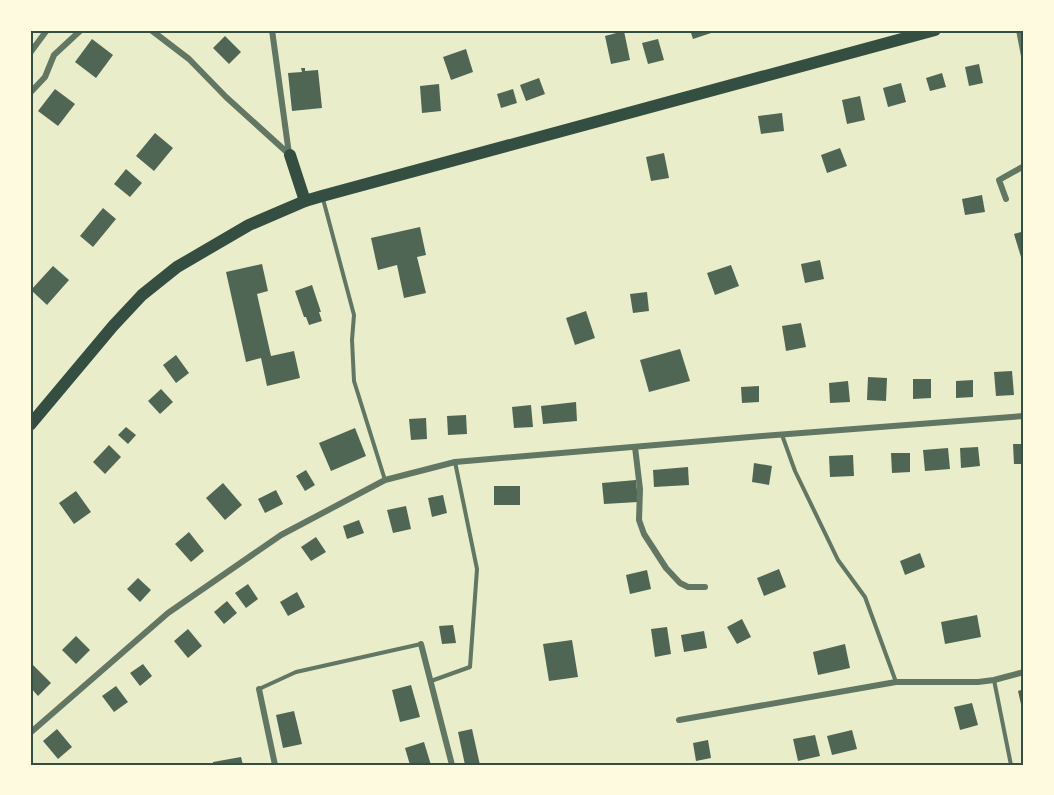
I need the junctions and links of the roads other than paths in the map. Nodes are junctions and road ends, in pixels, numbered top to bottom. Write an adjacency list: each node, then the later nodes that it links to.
1 (46, 30): 7 (street)
2 (81, 30): 9 (street)
3 (151, 30): 10 (street)
4 (272, 30): 10 (street)
5 (935, 30): 12 (highway)
6 (1019, 30): 8 (street)
7 (30, 53)
8 (1024, 56)
9 (30, 93)
10 (290, 155): 14 (highway)
11 (1024, 166): 13 (street)
12 (322, 196): 14 (highway); 20 (lane)
13 (1006, 199)
14 (305, 201): 16 (highway)
15 (1024, 416): 17 (street)
16 (30, 425)
17 (782, 435): 18 (street); 26 (lane)
18 (635, 447): 19 (street); 21 (street)
19 (454, 462): 20 (street); 25 (lane)
20 (385, 480): 29 (street)
21 (705, 587)
22 (421, 644): 25 (street); 27 (lane)
23 (1024, 672): 24 (street)
24 (994, 680): 26 (street); 32 (lane)
25 (431, 681): 31 (street)
26 (896, 682): 28 (street)
27 (259, 689): 30 (street)
28 (679, 720)
29 (30, 733)
30 (275, 765)
31 (452, 765)
32 (1011, 765)

